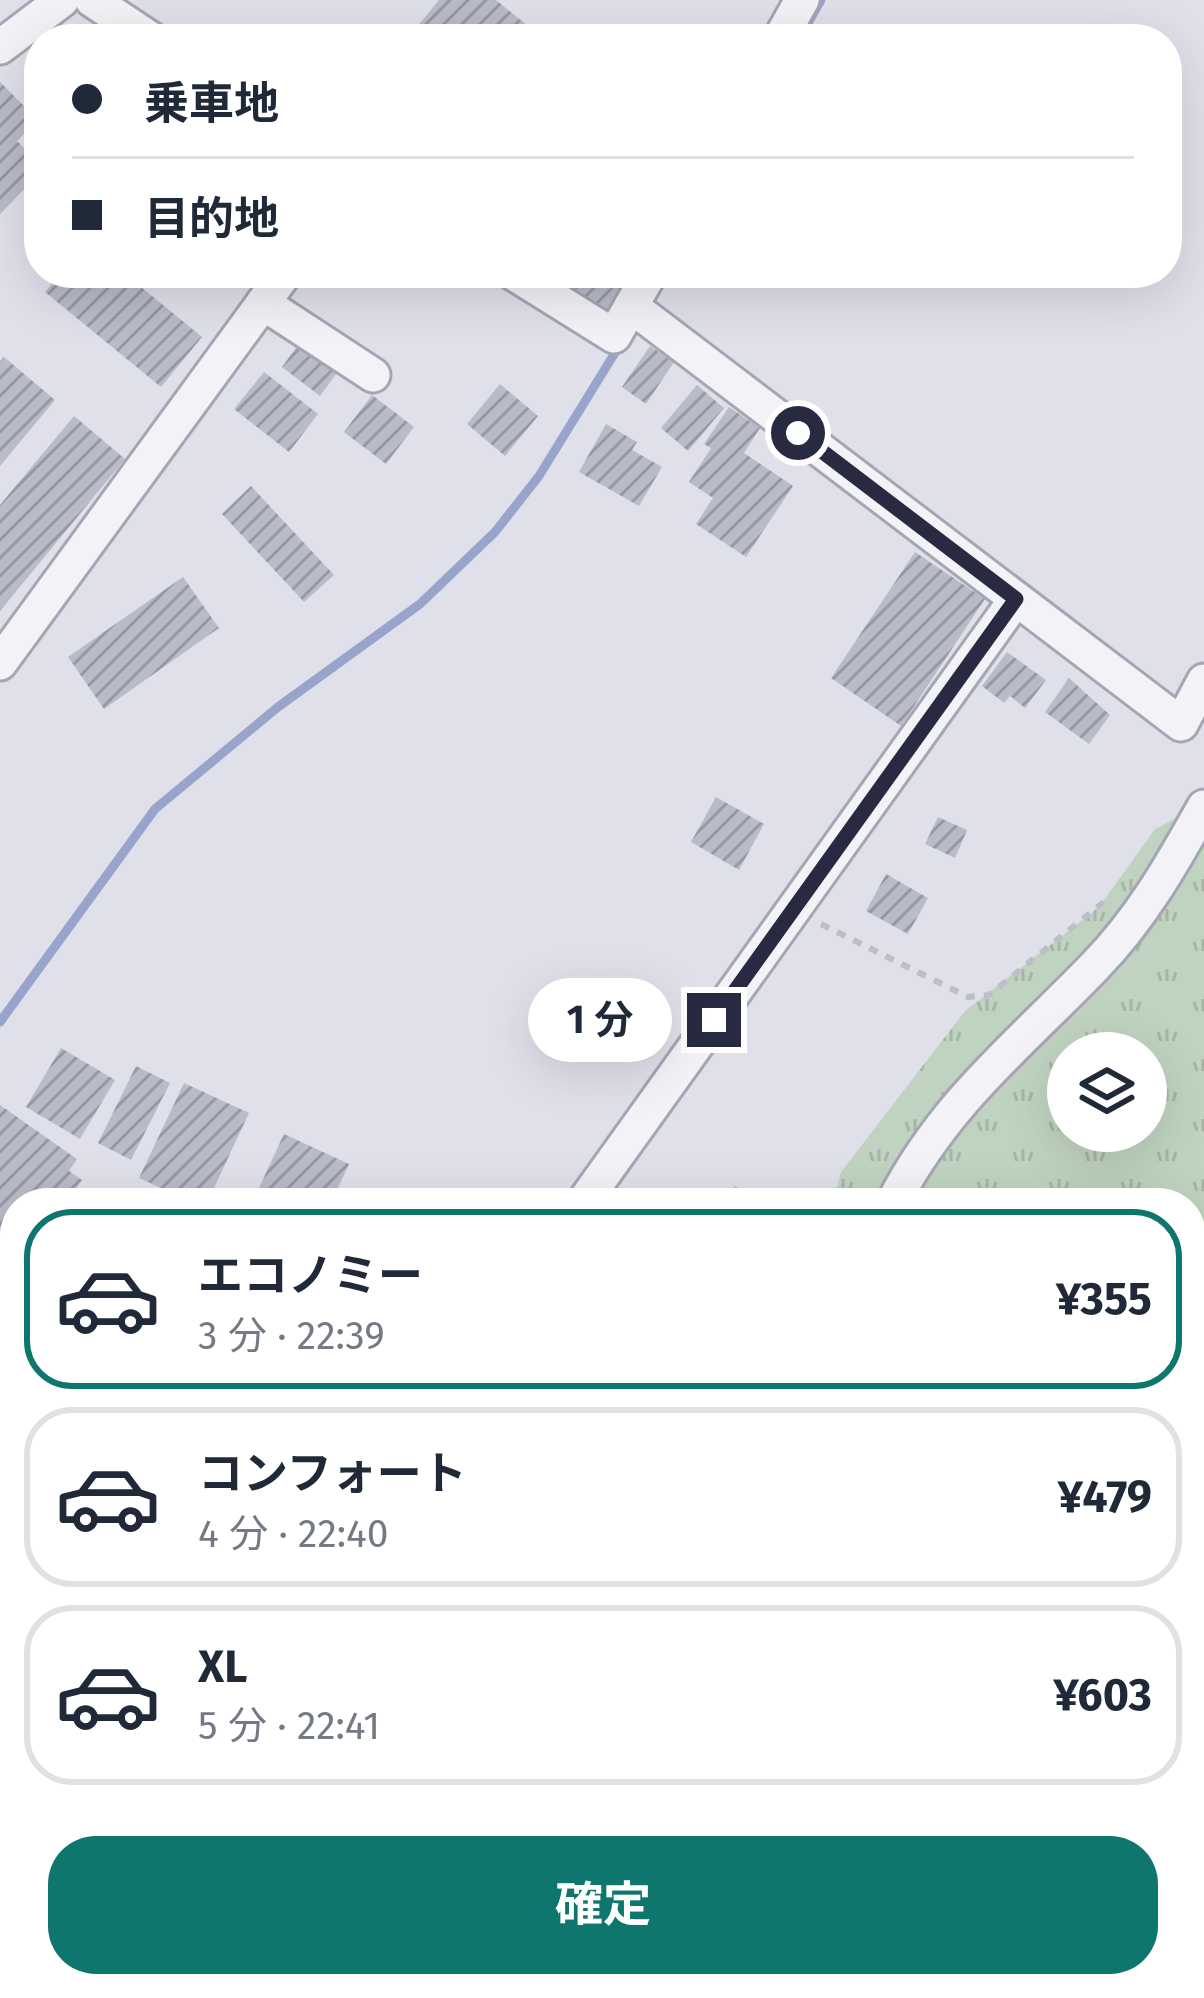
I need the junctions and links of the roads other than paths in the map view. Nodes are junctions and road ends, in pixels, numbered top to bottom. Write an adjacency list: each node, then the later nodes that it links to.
1 (62, 0): 3 (street)
2 (92, 0): 4 (street)
3 (30, 24)
4 (128, 24)
5 (24, 29): 6 (street)
6 (0, 47)
7 (274, 288): 10 (street)
8 (537, 288): 11 (street)
9 (642, 288): 11 (street)
10 (263, 303): 12 (street); 14 (street)
11 (631, 307): 13 (street)
12 (373, 375)
13 (1016, 599): 15 (street); 17 (street)
14 (0, 663)
15 (1204, 680)
16 (1204, 807): 18 (street)
17 (594, 1188)
18 (900, 1188)

